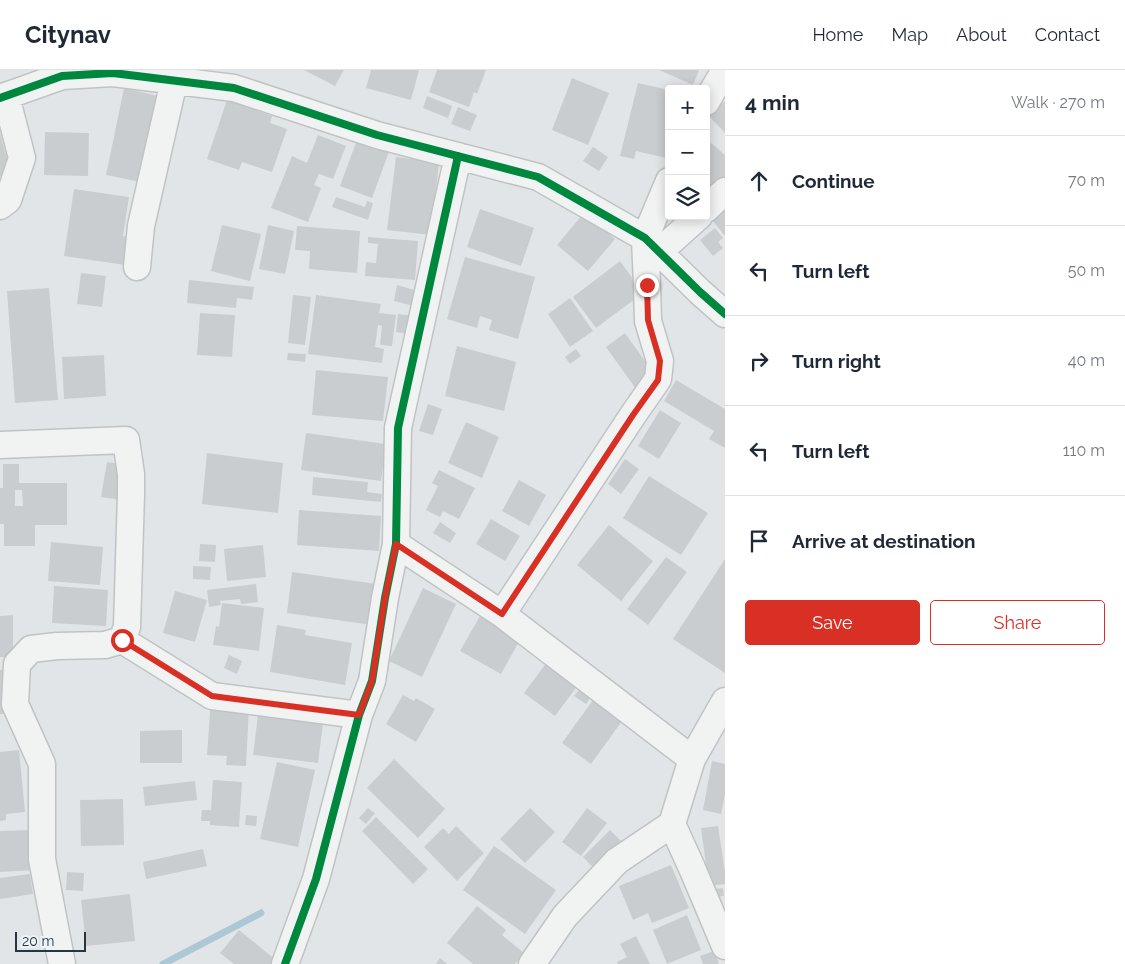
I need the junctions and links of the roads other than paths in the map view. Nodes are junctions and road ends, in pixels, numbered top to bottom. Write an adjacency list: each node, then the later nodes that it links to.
1 (725, 70): 3 (street)
2 (174, 81): 4 (street); 5 (street); 12 (street)
3 (710, 95)
4 (3, 97): 8 (street)
5 (458, 156): 11 (street); 15 (street)
6 (725, 192): 9 (street)
7 (665, 196): 11 (street)
8 (0, 206)
9 (710, 206)
10 (693, 220): 11 (street)
11 (652, 245): 13 (street); 16 (street)
12 (137, 267)
13 (725, 314)
14 (0, 445): 17 (street)
15 (396, 544): 16 (street); 19 (street)
16 (502, 614): 20 (street)
17 (122, 640): 19 (street); 23 (street)
18 (725, 701): 20 (street)
19 (359, 715): 24 (street)
20 (692, 759): 21 (street)
21 (672, 824): 22 (street); 25 (street)
22 (725, 946)
23 (62, 964)
24 (285, 964)
25 (532, 964)

